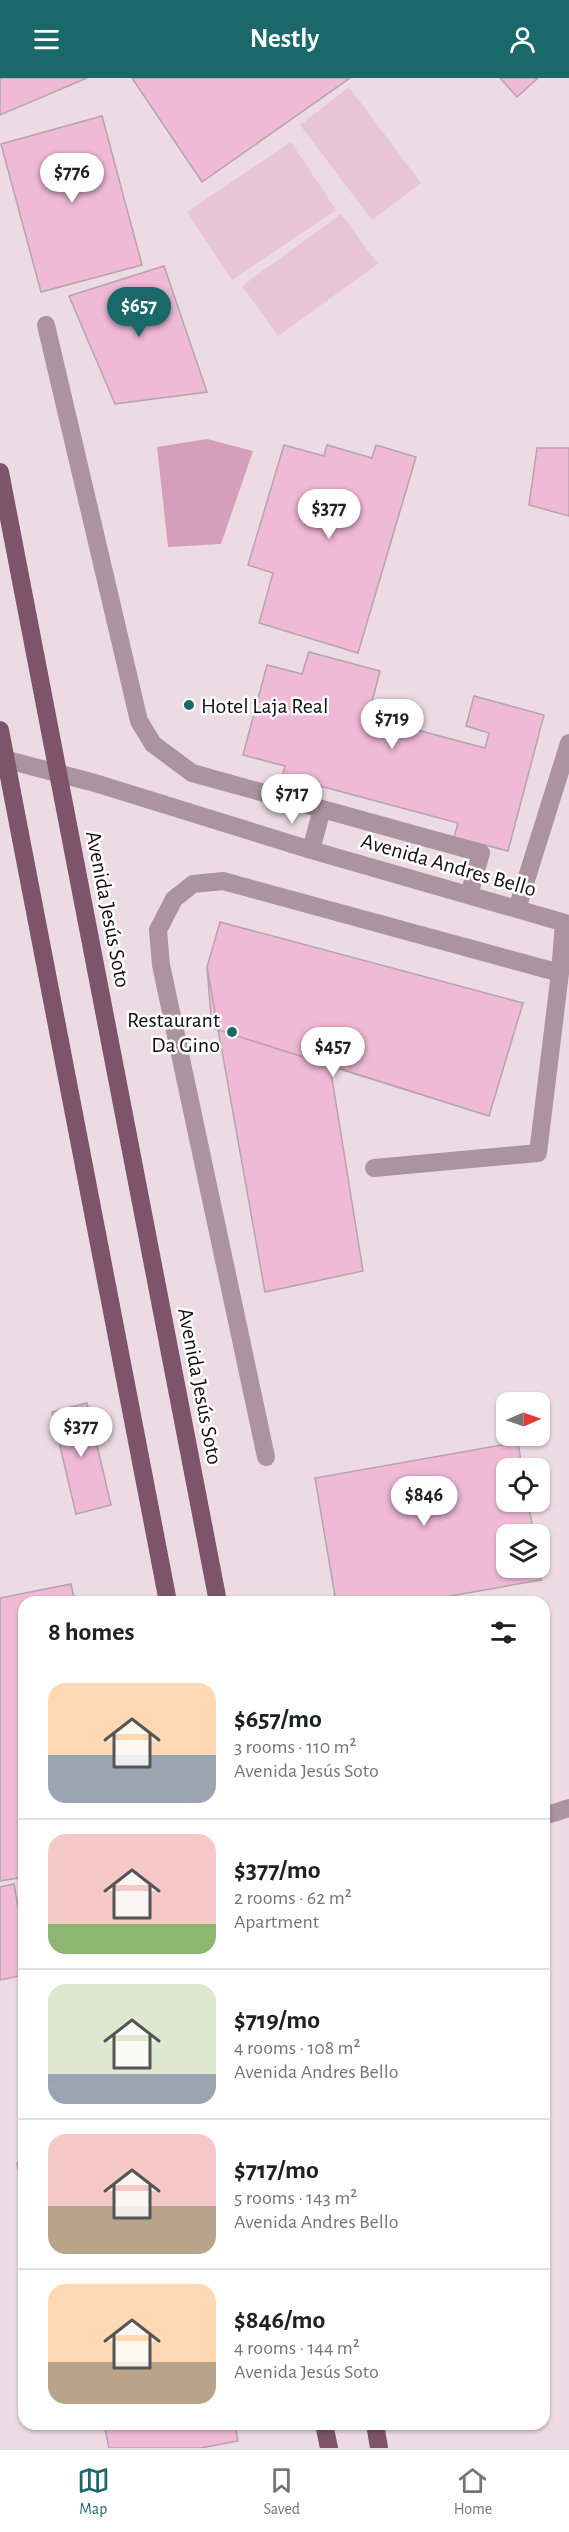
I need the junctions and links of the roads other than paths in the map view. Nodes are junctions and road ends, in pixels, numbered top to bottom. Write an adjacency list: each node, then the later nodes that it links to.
1 (46, 325): 7 (street)
2 (0, 472): 6 (main road, Avenida Jesús Soto)
3 (0, 730): 5 (main road)
4 (569, 743): 10 (street)
5 (3, 759): 6 (street, Avenida Andres Bello); 15 (main road)
6 (59, 773): 8 (street, Avenida Andres Bello); 16 (main road, Avenida Jesús Soto)
7 (322, 809): 8 (street); 9 (street)
8 (311, 850): 9 (street, Avenida Andres Bello)
9 (469, 895): 10 (street, Avenida Andres Bello)
10 (517, 909): 11 (street, Avenida Andres Bello)
11 (567, 923): 12 (street)
12 (560, 973): 13 (street); 14 (street)
13 (374, 1168)
14 (266, 1457)
15 (167, 1596)
16 (217, 1596)
17 (569, 1808): 18 (street)
18 (550, 1814)
19 (325, 2430): 21 (main road)
20 (376, 2430): 22 (main road)
21 (329, 2448)
22 (379, 2448)

